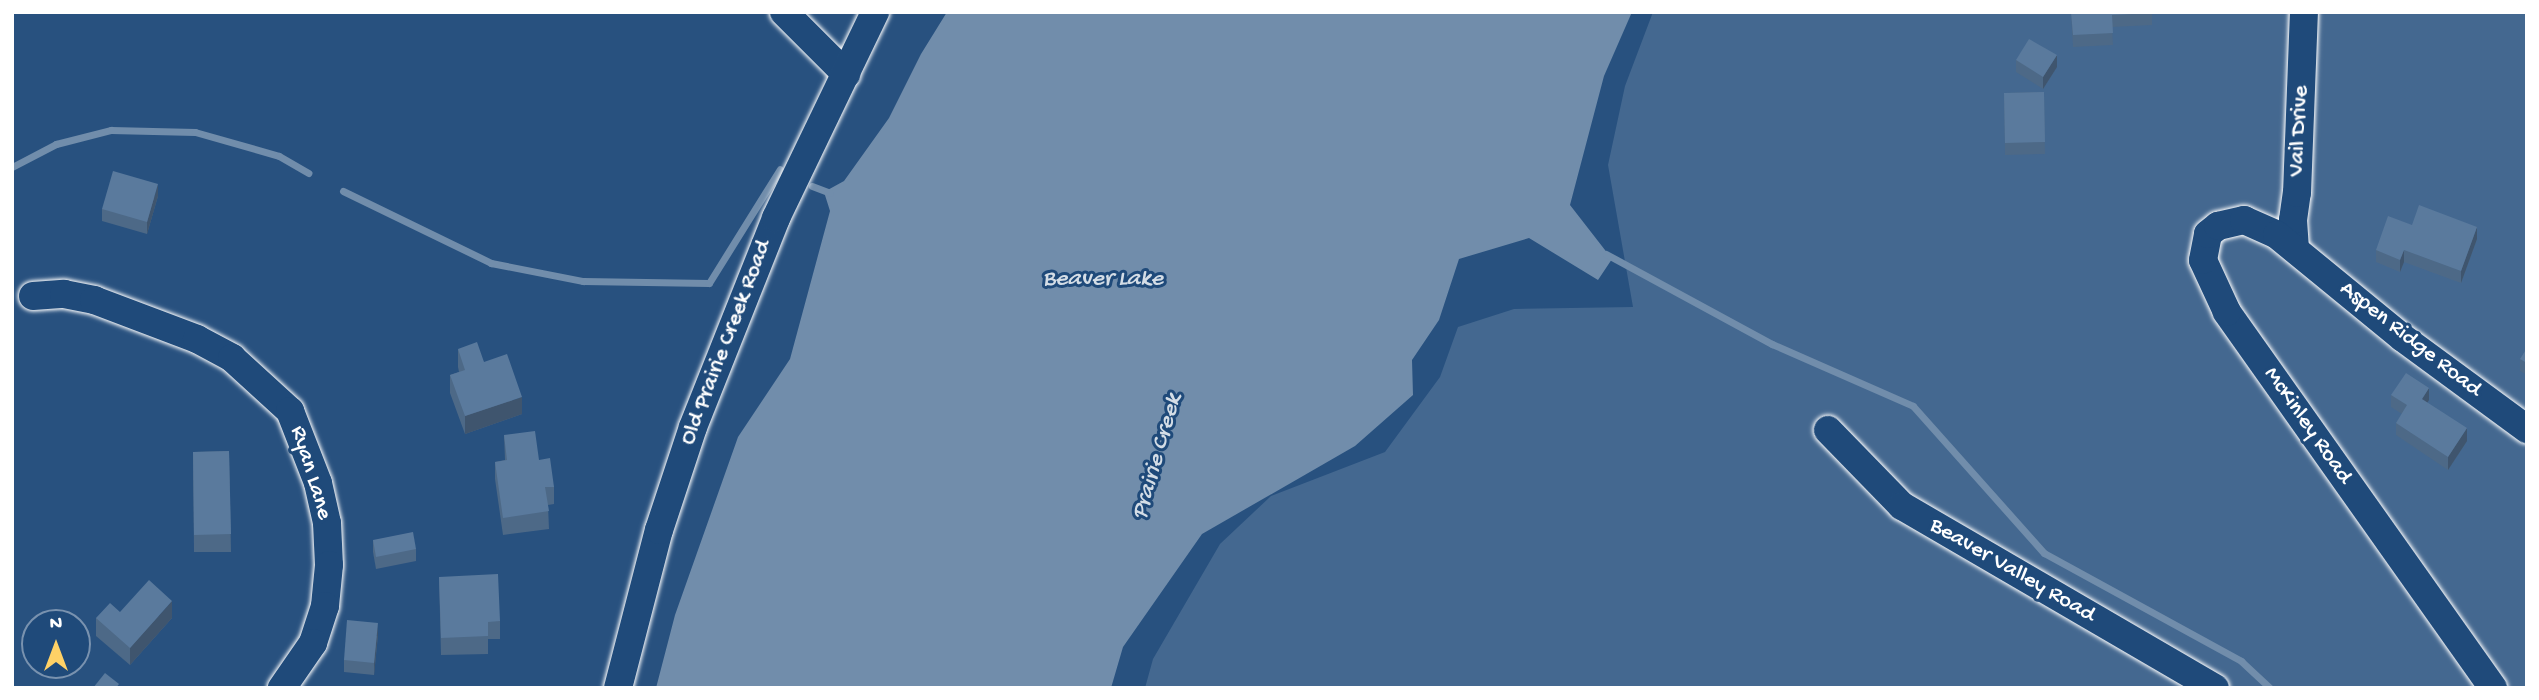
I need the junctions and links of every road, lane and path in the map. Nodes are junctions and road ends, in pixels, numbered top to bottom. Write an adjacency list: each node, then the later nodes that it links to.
1 (784, 12): 4 (street)
2 (876, 12): 4 (street, Old Prairie Creek Road)
3 (2304, 12): 5 (street, Vail Drive)
4 (846, 74): 10 (street, Old Prairie Creek Road)
5 (2295, 249): 7 (street, Aspen Ridge Road); 12 (street, McKinley Road)
6 (33, 296): 9 (street, Ryan Lane)
7 (2527, 429)
8 (1828, 430): 11 (street, Beaver Valley Road)
9 (282, 688)
10 (618, 688)
11 (2215, 688)
12 (2493, 688)

